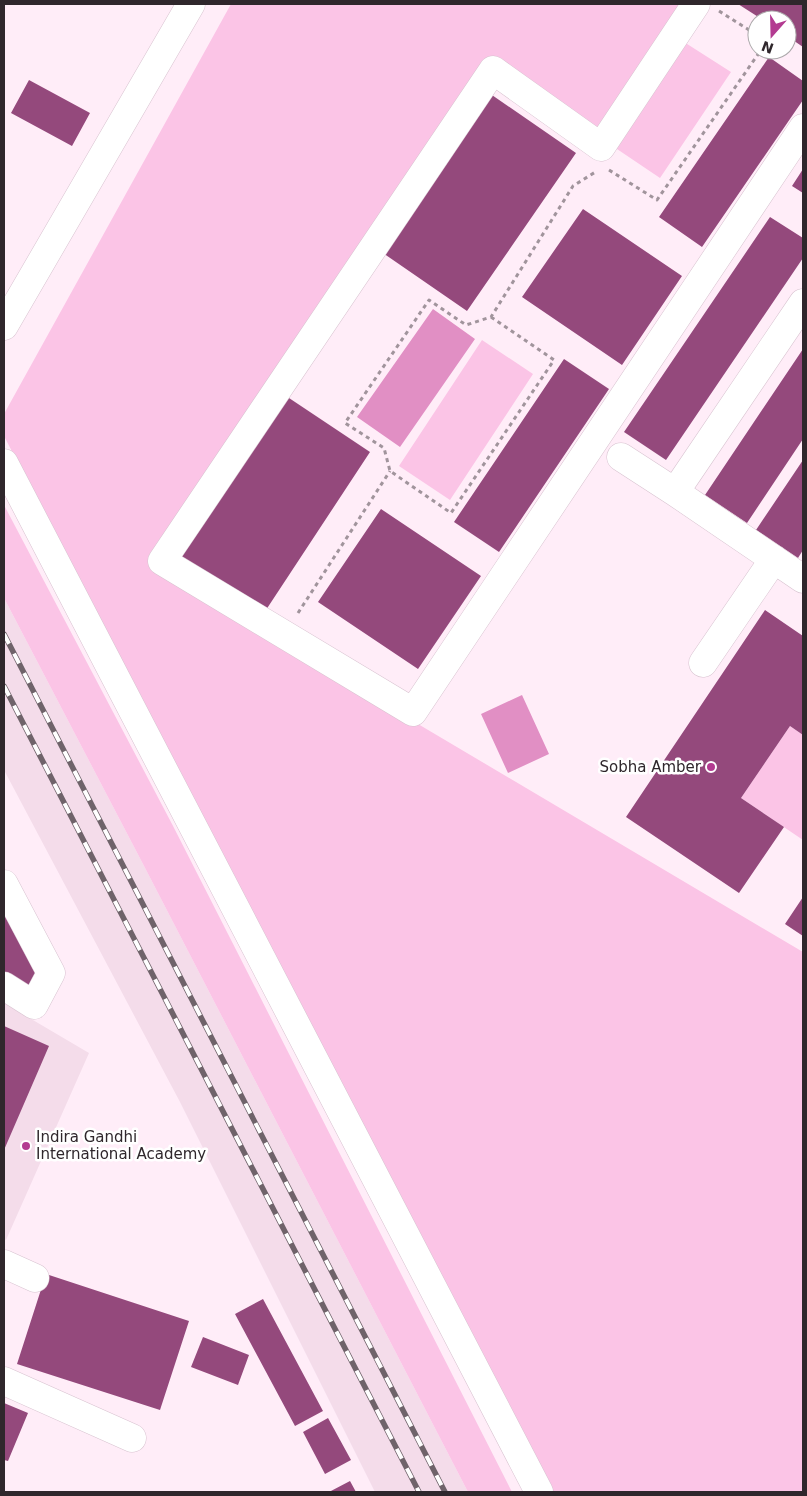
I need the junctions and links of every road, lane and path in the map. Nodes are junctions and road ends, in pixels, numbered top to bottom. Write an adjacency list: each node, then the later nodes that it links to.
1 (191, 4): 8 (street)
2 (706, 6): 3 (path); 5 (street)
3 (747, 29)
4 (754, 60): 7 (path)
5 (803, 128)
6 (803, 303): 12 (street)
7 (491, 318): 11 (path); 11 (path)
8 (4, 326)
9 (621, 457): 12 (street)
10 (4, 463): 23 (street)
11 (390, 471): 15 (path)
12 (676, 492): 13 (street)
13 (774, 559): 14 (street); 16 (street)
14 (803, 579)
15 (297, 614)
16 (703, 663)
17 (4, 884): 18 (street)
18 (4, 986)
19 (4, 1264): 20 (street)
20 (35, 1278)
21 (4, 1381): 22 (street)
22 (132, 1438)
23 (539, 1492)

